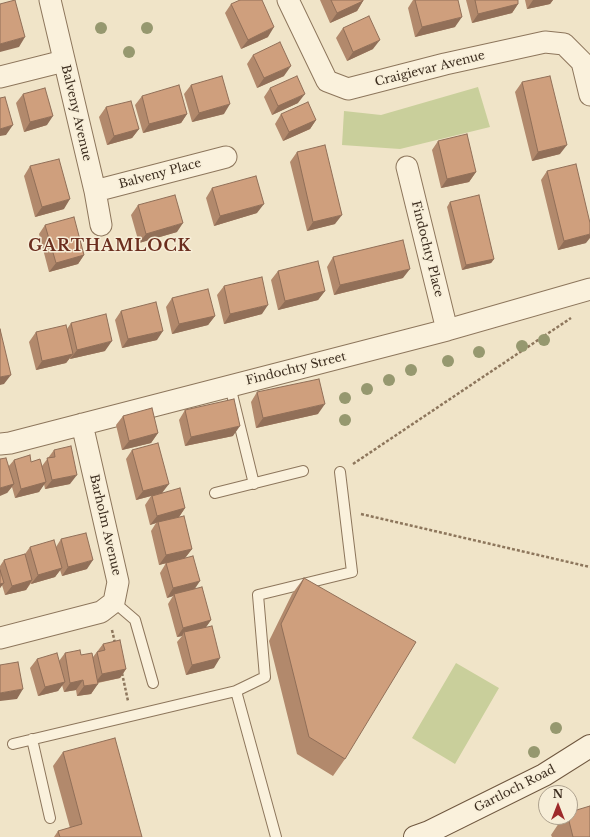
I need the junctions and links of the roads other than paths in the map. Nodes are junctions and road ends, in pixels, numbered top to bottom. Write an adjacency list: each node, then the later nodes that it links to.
1 (50, 0): 3 (street, Balveny Avenue)
2 (288, 0): 5 (street, Craigievar Avenue)
3 (64, 61): 4 (street); 8 (street, Balveny Avenue)
4 (0, 77)
5 (590, 95)
6 (226, 157): 8 (street, Balveny Place)
7 (407, 168): 11 (street, Findochty Place)
8 (95, 191): 9 (street, Balveny Avenue)
9 (101, 225)
10 (590, 289): 11 (street, Findochty Street)
11 (447, 330): 12 (street, Findochty Street)
12 (230, 386): 13 (street, Findochty Street); 17 (lane)
13 (82, 424): 14 (street, Findochty Street); 19 (street, Barholm Avenue)
14 (0, 444)
15 (303, 471): 17 (lane)
16 (340, 472): 22 (lane)
17 (254, 484): 18 (lane)
18 (215, 493)
19 (110, 605): 20 (street); 21 (lane)
20 (0, 638)
21 (153, 683)
22 (236, 691): 23 (lane); 27 (lane)
23 (32, 739): 24 (lane); 26 (lane)
24 (13, 744)
25 (590, 746): 28 (main road, Gartloch Road)
26 (50, 818)
27 (276, 837)
28 (416, 837)

